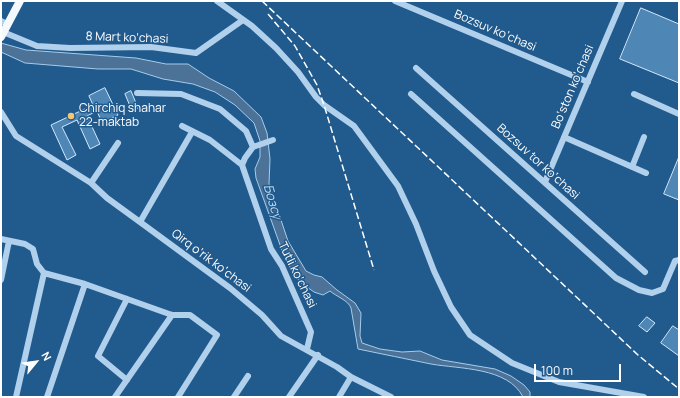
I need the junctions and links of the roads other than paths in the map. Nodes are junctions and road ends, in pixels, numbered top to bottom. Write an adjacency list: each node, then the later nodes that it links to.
1 (20, 1): 6 (main road)
2 (217, 1): 5 (street)
3 (394, 1): 8 (street, Bozsuv ko‘chasi)
4 (622, 1): 8 (street, Bo‘ston ko‘chasi)
5 (243, 20): 6 (street, 8 Mart ko‘chasi); 49 (street)
6 (3, 29)
7 (416, 68): 24 (street, Bozsuv tor ko‘chasi)
8 (588, 82): 16 (street, Bo‘ston ko‘chasi)
9 (138, 93): 20 (street)
10 (411, 94): 29 (street)
11 (634, 94): 13 (street)
12 (1, 112): 25 (street, Qirq o‘rik ko‘chasi)
13 (679, 114)
14 (182, 126): 15 (street)
15 (192, 132): 21 (street); 26 (street)
16 (564, 137): 22 (street); 24 (street, Bo‘ston ko‘chasi)
17 (644, 137): 22 (street)
18 (273, 140): 20 (street)
19 (118, 143): 25 (street)
20 (252, 147): 21 (street)
21 (242, 165): 36 (street, Tutli ko‘chasi)
22 (632, 167): 23 (street)
23 (646, 173)
24 (545, 182): 30 (street, Bozsuv tor ko‘chasi)
25 (91, 183): 26 (street, Qirq o‘rik ko‘chasi)
26 (140, 222): 36 (street, Qirq o‘rik ko‘chasi)
27 (1, 239): 28 (street)
28 (8, 241): 31 (street); 32 (street)
29 (679, 260)
30 (645, 272)
31 (44, 273): 33 (street); 41 (street)
32 (1, 280)
33 (85, 284): 34 (street); 42 (street)
34 (127, 299): 35 (street); 40 (street)
35 (172, 315): 40 (street); 44 (street)
36 (307, 349): 37 (street, Qirq o‘rik ko‘chasi)
37 (318, 355): 39 (street, Qirq o‘rik ko‘chasi); 46 (street)
38 (248, 376): 45 (street)
39 (351, 377): 47 (street); 48 (street, Qirq o‘rik ko‘chasi)
40 (126, 380): 43 (street)
41 (16, 397)
42 (47, 397)
43 (115, 397)
44 (178, 397)
45 (234, 397)
46 (289, 397)
47 (339, 397)
48 (391, 397)
49 (644, 397)

